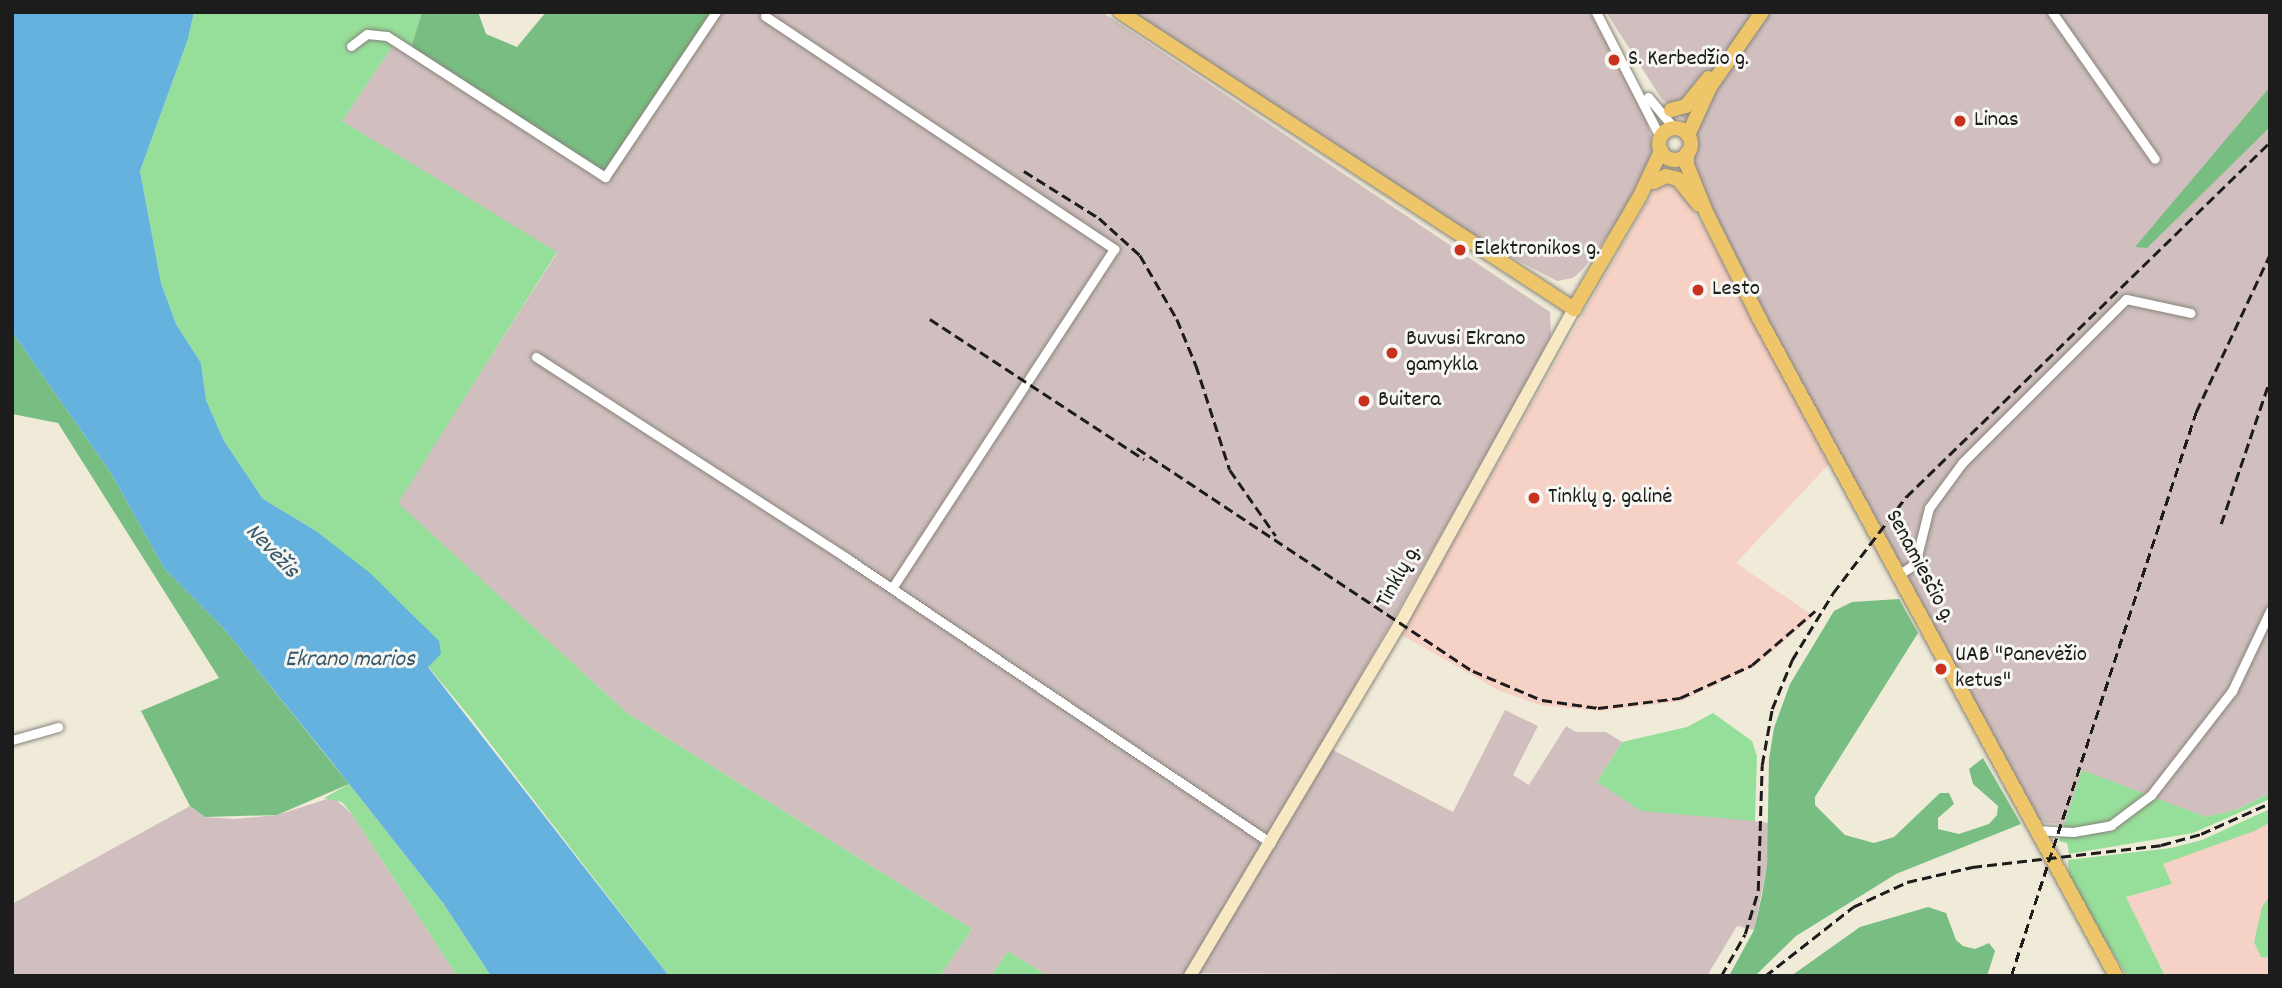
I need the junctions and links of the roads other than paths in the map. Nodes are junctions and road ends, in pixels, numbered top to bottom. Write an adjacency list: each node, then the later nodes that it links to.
1 (716, 12): 7 (street)
2 (1120, 12): 19 (main road)
3 (1596, 12): 9 (street, Senamiesčio g.)
4 (1762, 12): 8 (main road)
5 (2052, 12): 14 (street)
6 (765, 16): 23 (street)
7 (351, 46)
8 (1729, 57): 10 (main road); 11 (main road)
9 (1638, 83): 10 (street, Senamiesčio g.); 11 (street, Senamiesčio g.); 12 (street, Senamiesčio g.)
10 (1671, 110)
11 (1680, 130): 12 (main road); 13 (main road, Senamiesčio g.)
12 (1666, 152): 13 (main road); 16 (main road, Tinklų g.); 17 (main road, Tinklų g.); 18 (main road, Senamiesčio g.)
13 (1688, 153): 18 (main road, Senamiesčio g.)
14 (2155, 159)
15 (1671, 176): 16 (main road, Tinklų g.); 18 (main road, Senamiesčio g.)
16 (1654, 182): 17 (main road, Tinklų g.)
17 (1640, 196): 19 (main road, Tinklų g.)
18 (1703, 210): 22 (main road, Senamiesčio g.)
19 (1574, 309): 28 (main road, Tinklų g.)
20 (2191, 313): 22 (street)
21 (536, 357): 23 (street)
22 (1898, 575): 27 (main road, Senamiesčio g.)
23 (892, 588): 28 (street)
24 (2270, 611): 27 (street)
25 (58, 727): 26 (street)
26 (12, 740)
27 (2035, 830): 30 (main road, Senamiesčio g.)
28 (1271, 843): 29 (main road, Tinklų g.)
29 (1190, 976)
30 (2116, 976)

